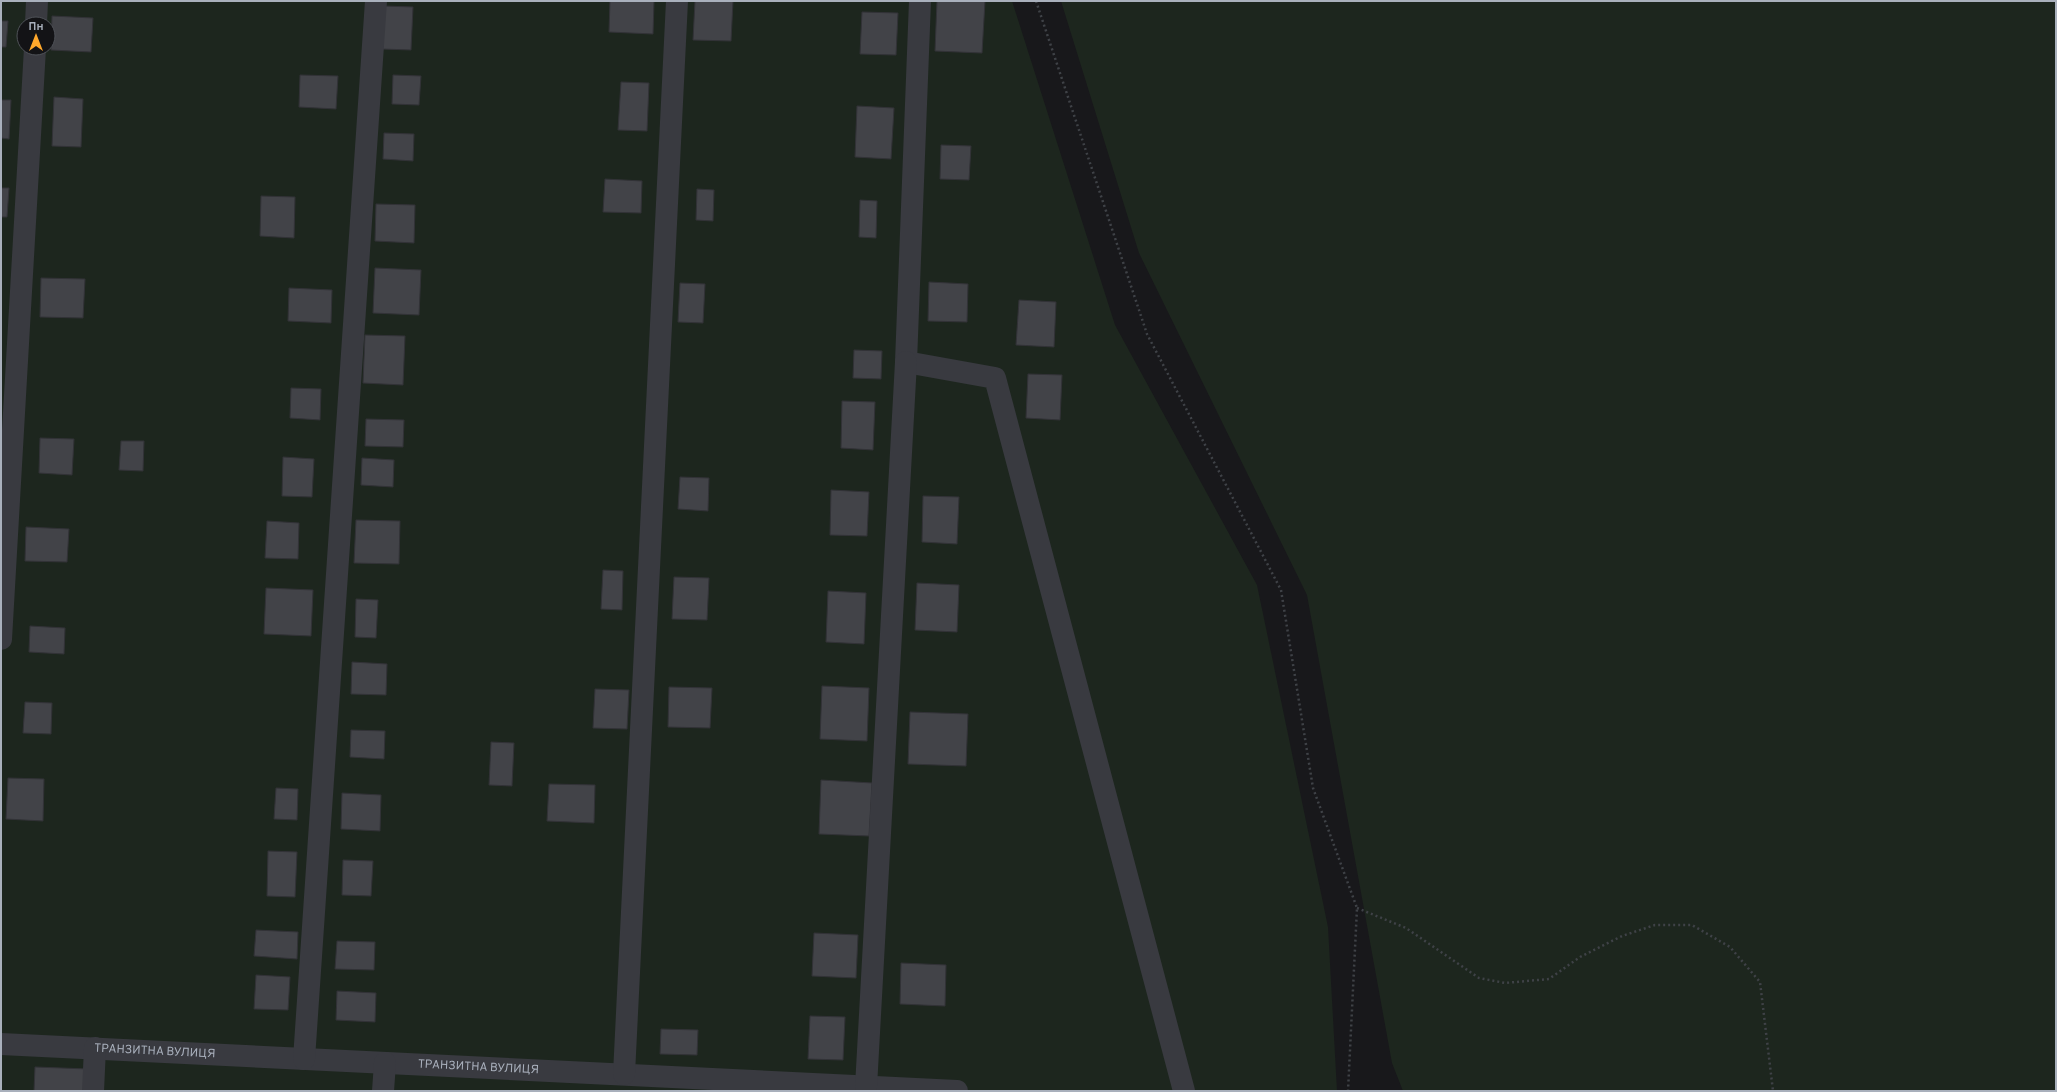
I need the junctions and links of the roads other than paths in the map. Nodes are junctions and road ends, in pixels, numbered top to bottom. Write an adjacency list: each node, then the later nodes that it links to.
1 (38, 1): 5 (street)
2 (376, 1): 11 (street)
3 (677, 1): 13 (street)
4 (920, 1): 7 (street)
5 (37, 16)
6 (35, 56): 8 (street)
7 (906, 362): 14 (street); 18 (street)
8 (1, 639)
9 (1, 1044): 10 (street, ТРАНЗИТНА ВУЛИЦЯ)
10 (95, 1048): 11 (street, ТРАНЗИТНА ВУЛИЦЯ); 15 (street)
11 (304, 1059): 12 (street, ТРАНЗИТНА ВУЛИЦЯ)
12 (385, 1063): 13 (street, ТРАНЗИТНА ВУЛИЦЯ); 16 (street)
13 (624, 1074): 14 (street, ТРАНЗИТНА ВУЛИЦЯ)
14 (866, 1086): 17 (street, ТРАНЗИТНА ВУЛИЦЯ)
15 (93, 1091)
16 (383, 1091)
17 (956, 1091)
18 (1184, 1091)

